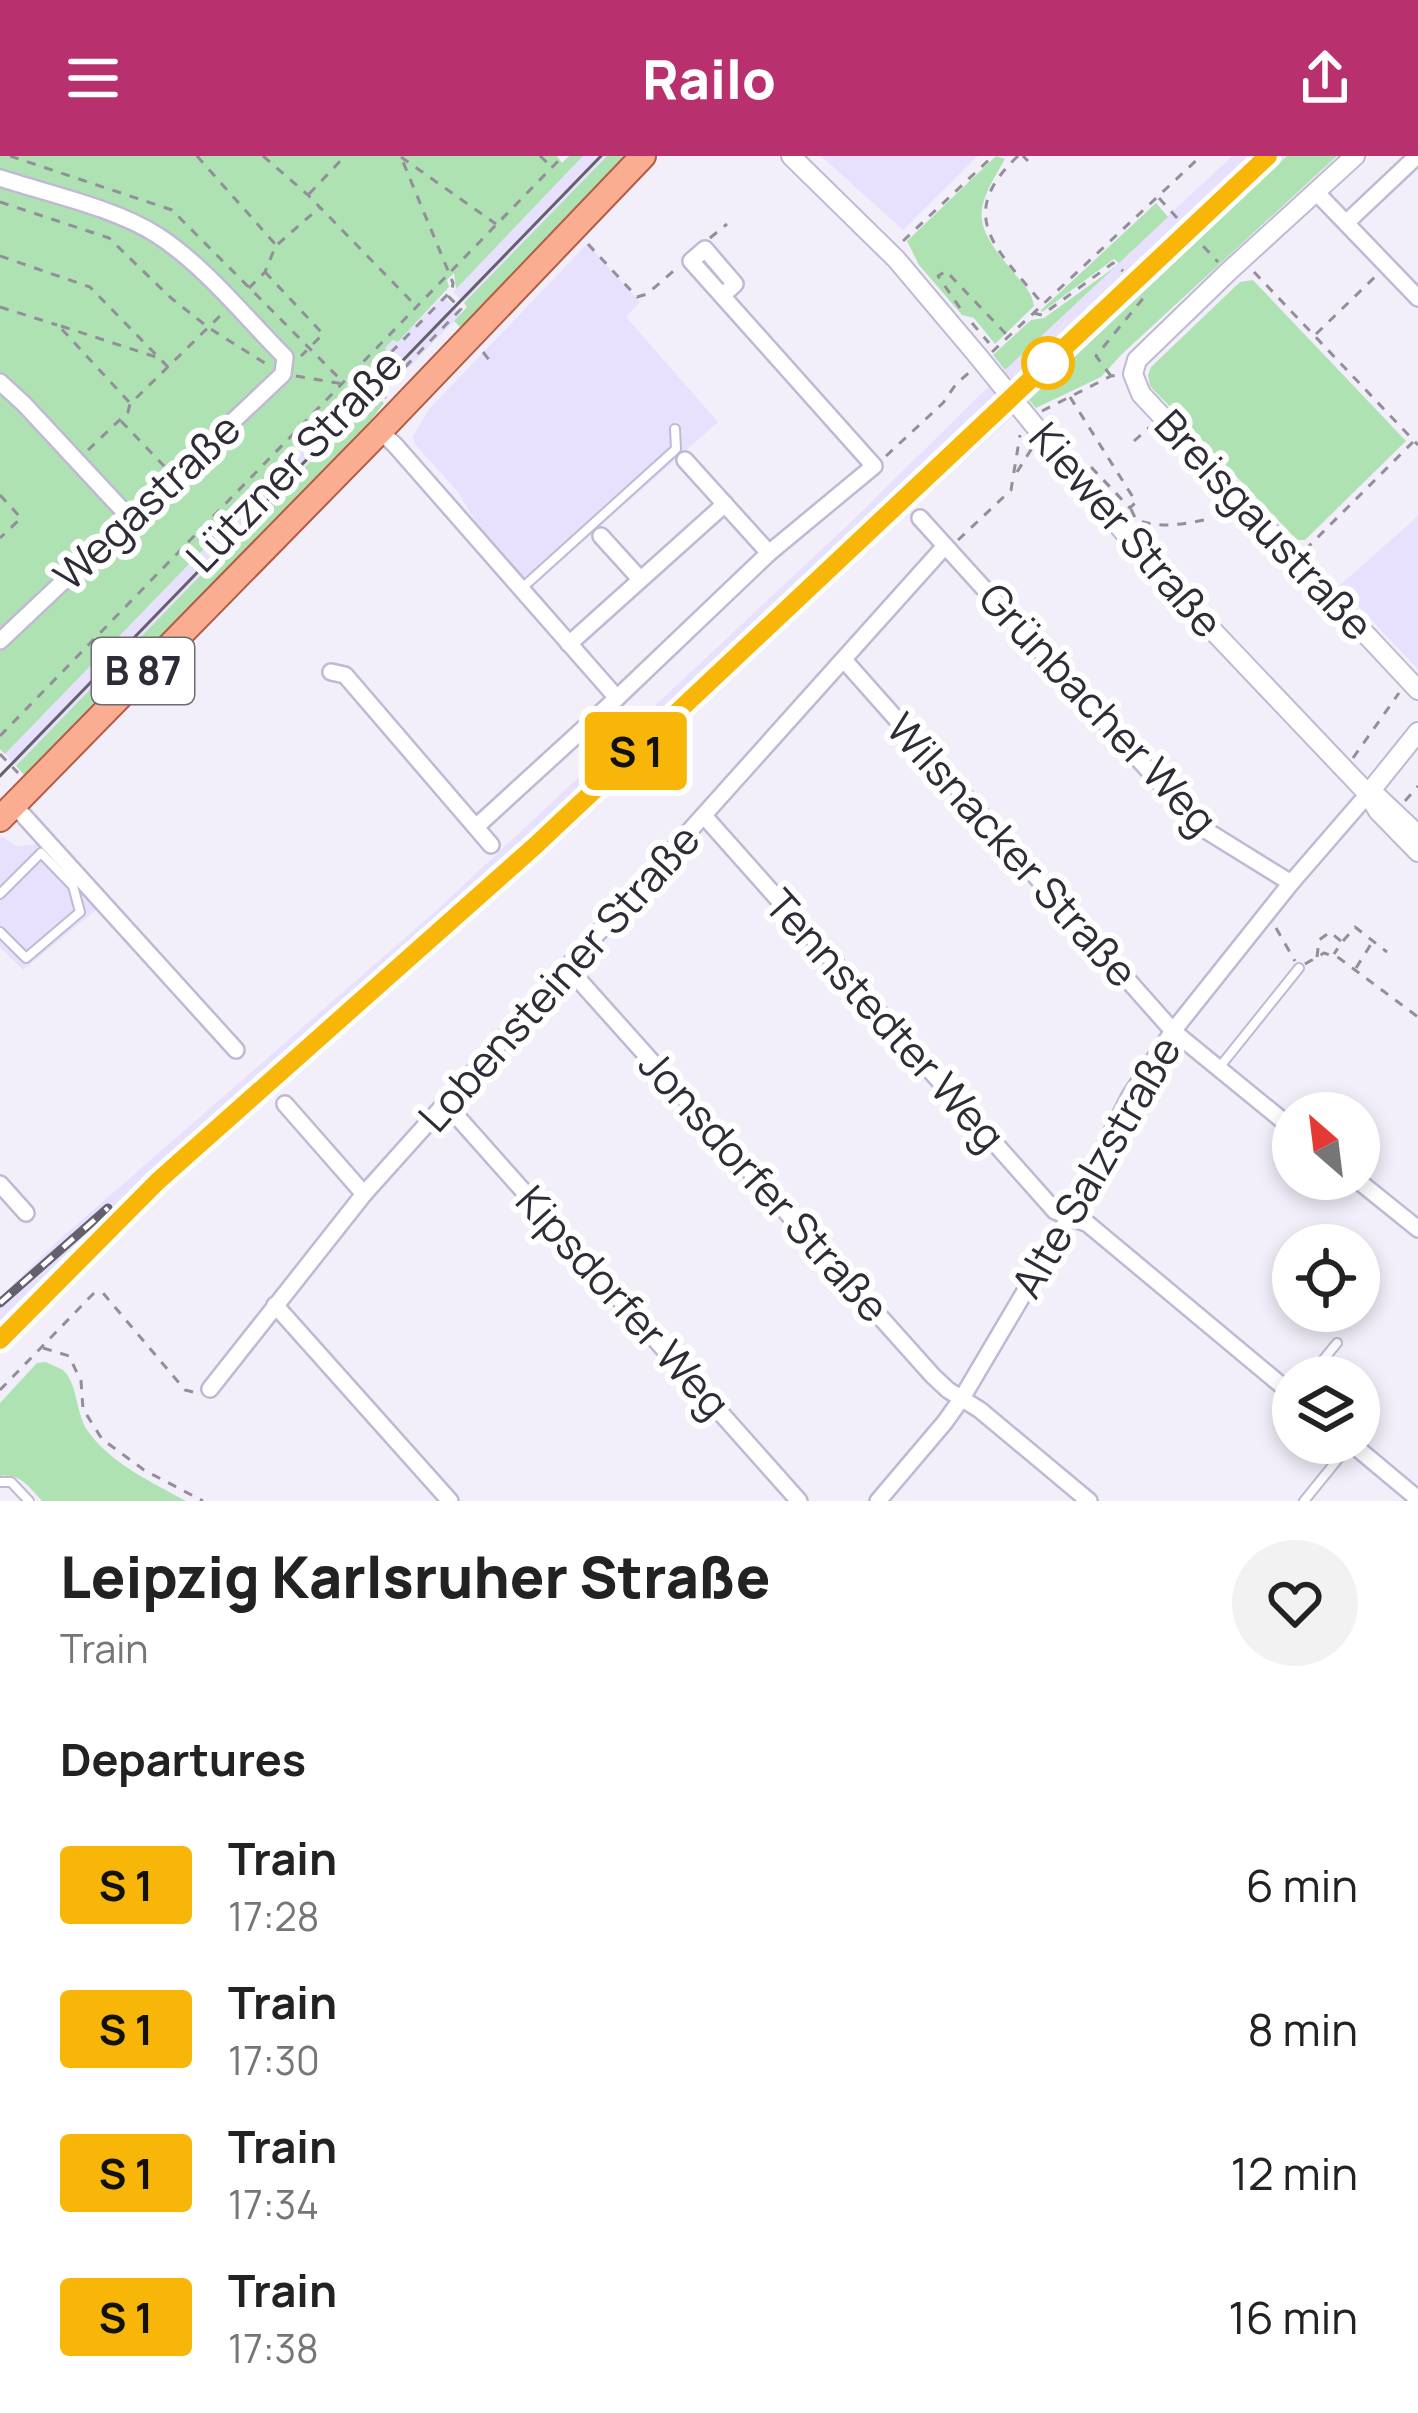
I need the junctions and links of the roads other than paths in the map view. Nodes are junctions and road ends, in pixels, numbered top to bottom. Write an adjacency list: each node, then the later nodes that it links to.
1 (643, 156): 12 (main road, Lützner Straße / B 87)
2 (791, 156): 29 (street, Kiewer Straße, bridge)
3 (1354, 156): 6 (street, Breisgaustraße)
4 (1417, 156): 7 (street)
5 (0, 178): 15 (street, Wegastraße)
6 (1316, 192): 7 (street); 26 (street, Breisgaustraße)
7 (1346, 223): 9 (street)
8 (722, 296): 8 (street); 19 (street)
9 (1418, 298)
10 (0, 382): 15 (street)
11 (675, 429): 21 (lane)
12 (380, 431): 21 (street); 30 (main road, Lützner Straße / B 87)
13 (686, 460): 14 (street)
14 (725, 504): 19 (street); 20 (street)
15 (130, 518): 22 (street, Wegastraße)
16 (920, 518): 18 (street, Grünbacher Weg)
17 (601, 536): 20 (street)
18 (947, 548): 24 (street, Lobensteiner Straße); 37 (street, Grünbacher Weg)
19 (769, 554): 27 (street)
20 (640, 579): 23 (street)
21 (520, 590): 23 (street)
22 (0, 641)
23 (569, 644): 27 (street)
24 (844, 660): 31 (street, Lobensteiner Straße); 42 (street, Wilsnacker Straße)
25 (331, 672): 32 (street)
26 (1413, 685)
27 (617, 698): 32 (street)
28 (1418, 732): 29 (street, Alte Salzstraße)
29 (1368, 794): 33 (street, Kiewer Straße); 36 (street, Kiewer Straße); 37 (street, Alte Salzstraße)
30 (10, 806): 35 (street)
31 (705, 817): 40 (street, Lobensteiner Straße); 52 (street, Tennstedter Weg)
32 (477, 826): 34 (street)
33 (1418, 835)
34 (491, 845)
35 (46, 849): 38 (lane); 39 (lane); 43 (street)
36 (1418, 852)
37 (1291, 883): 42 (street, Alte Salzstraße)
38 (0, 894)
39 (0, 932)
40 (569, 968): 46 (street, Lobensteiner Straße); 59 (street, Jonsdorfer Straße)
41 (1299, 968): 44 (lane)
42 (1173, 1031): 44 (street, Wilsnacker Straße); 52 (street, Alte Salzstraße)
43 (236, 1050)
44 (1218, 1069): 47 (street, Wilsnacker Straße)
45 (285, 1104): 49 (street)
46 (446, 1104): 49 (street, Lobensteiner Straße); 66 (street, Kipsdorfer Weg)
47 (1272, 1112)
48 (0, 1184): 51 (street)
49 (364, 1194): 54 (street, Lobensteiner Straße)
50 (1380, 1198): 53 (street)
51 (26, 1213)
52 (1070, 1217): 57 (street, Tennstedter Weg); 59 (street, Alte Salzstraße)
53 (1418, 1227)
54 (275, 1305): 58 (street, Lobensteiner Straße); 65 (street)
55 (1337, 1343): 56 (lane)
56 (1326, 1356)
57 (1272, 1377)
58 (210, 1389)
59 (962, 1398): 67 (street, Alte Salzstraße); 68 (street, Jonsdorfer Straße)
60 (1334, 1464): 69 (lane)
61 (1376, 1464): 63 (street)
62 (0, 1482): 64 (lane)
63 (1418, 1499)
64 (29, 1501)
65 (450, 1501)
66 (800, 1501)
67 (878, 1501)
68 (1089, 1501)
69 (1304, 1501)

